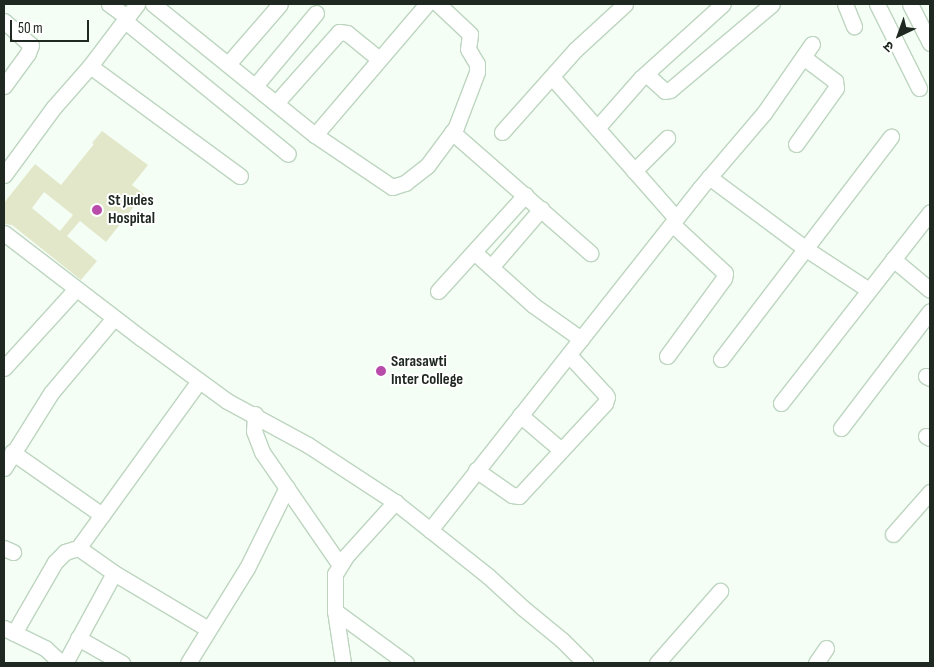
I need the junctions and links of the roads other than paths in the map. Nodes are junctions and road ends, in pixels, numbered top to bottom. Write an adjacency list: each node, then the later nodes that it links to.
1 (109, 4): 14 (street)
2 (137, 4): 14 (street)
3 (153, 4): 21 (street)
4 (280, 4): 21 (street)
5 (426, 4): 20 (street)
6 (438, 4): 30 (street)
7 (625, 4): 24 (street)
8 (723, 4): 23 (street)
9 (772, 4): 23 (street)
10 (844, 4): 16 (street)
11 (877, 4): 27 (street)
12 (910, 4): 17 (street)
13 (316, 13): 26 (street)
14 (126, 19): 22 (street); 36 (street)
15 (4, 21): 25 (street)
16 (854, 26)
17 (930, 43)
18 (812, 44): 19 (street)
19 (803, 57): 35 (street); 40 (street)
20 (379, 59): 28 (street); 32 (street)
21 (228, 64): 26 (street)
22 (90, 66): 38 (street); 39 (street)
23 (646, 74): 29 (street)
24 (552, 77): 29 (street); 31 (street)
25 (4, 86)
26 (255, 86): 28 (street)
27 (919, 88)
28 (276, 103): 32 (street)
29 (597, 128): 37 (street)
30 (452, 132): 32 (street); 41 (street)
31 (502, 132)
32 (316, 135)
33 (891, 137): 46 (street)
34 (667, 138): 37 (street)
35 (796, 144)
36 (288, 154)
37 (634, 170): 44 (street)
38 (4, 175)
39 (240, 176)
40 (709, 177): 44 (street); 46 (street)
41 (525, 195): 42 (street); 47 (street)
42 (541, 209): 48 (street); 50 (street)
43 (930, 212): 49 (street)
44 (674, 221): 57 (street); 59 (street)
45 (4, 233): 51 (street)
46 (806, 249): 53 (street); 60 (street)
47 (474, 252): 50 (street); 54 (street)
48 (590, 253)
49 (893, 259): 52 (street); 53 (street)
50 (491, 267): 57 (street)
51 (76, 289): 56 (street); 61 (street)
52 (930, 289)
53 (869, 290): 63 (street)
54 (438, 291)
55 (930, 311): 66 (street)
56 (114, 318): 62 (street); 68 (street)
57 (581, 340): 58 (street)
58 (569, 355): 65 (street); 67 (street)
59 (667, 356)
60 (722, 359)
61 (4, 368)
62 (199, 380): 64 (street); 74 (street)
63 (781, 402)
64 (255, 414): 71 (street); 73 (street)
65 (520, 415): 67 (street); 70 (street)
66 (841, 428)
67 (561, 450): 70 (street)
68 (12, 452): 69 (street); 74 (street)
69 (4, 468)
70 (476, 470): 75 (street)
71 (287, 487): 78 (street); 82 (street)
72 (930, 492): 76 (street)
73 (395, 502): 75 (street); 78 (street)
74 (102, 515): 77 (street)
75 (430, 530): 91 (street)
76 (893, 534)
77 (80, 547): 79 (street); 83 (street)
78 (340, 565): 81 (street)
79 (114, 574): 82 (street); 84 (street)
80 (720, 591): 92 (street)
81 (334, 611): 89 (street); 90 (street)
82 (208, 629): 88 (street)
83 (9, 630): 86 (street)
84 (78, 638): 86 (street); 87 (street)
85 (826, 648): 93 (street)
86 (63, 663)
87 (122, 663)
88 (188, 663)
89 (343, 663)
90 (406, 663)
91 (585, 663)
92 (657, 663)
93 (816, 663)

